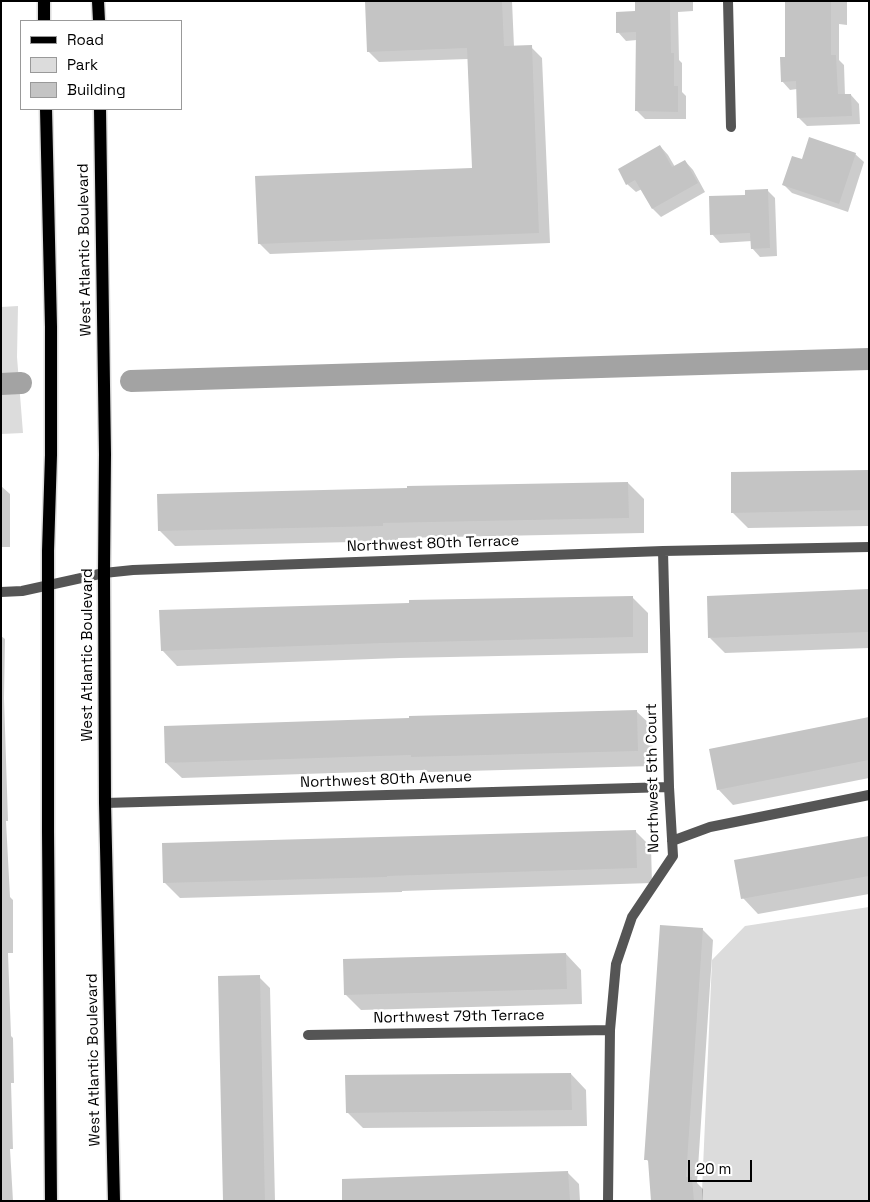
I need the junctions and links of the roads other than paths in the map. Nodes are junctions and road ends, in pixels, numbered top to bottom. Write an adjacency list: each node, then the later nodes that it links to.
1 (44, 1): 4 (main road)
2 (98, 1): 5 (main road)
3 (728, 1): 8 (street)
4 (44, 20)
5 (99, 20)
6 (46, 110): 12 (main road)
7 (100, 110): 11 (main road, West Atlantic Boulevard)
8 (731, 128)
9 (869, 547): 10 (street, Northwest 80th Terrace)
10 (663, 551): 11 (street, Northwest 80th Terrace); 14 (street, Northwest 5th Court)
11 (104, 572): 12 (street, Northwest 80th Terrace); 16 (main road, West Atlantic Boulevard)
12 (49, 585): 13 (street, Northwest 80th Terrace); 20 (main road)
13 (1, 592)
14 (669, 787): 16 (street, Northwest 80th Avenue); 17 (street, Northwest 5th Court)
15 (869, 795): 17 (street)
16 (105, 803): 21 (main road, West Atlantic Boulevard)
17 (672, 841): 18 (street, Northwest 5th Court)
18 (610, 1030): 19 (street, Northwest 79th Terrace); 22 (street, Northwest 5th Court)
19 (308, 1035)
20 (51, 1201)
21 (114, 1201)
22 (608, 1201)

